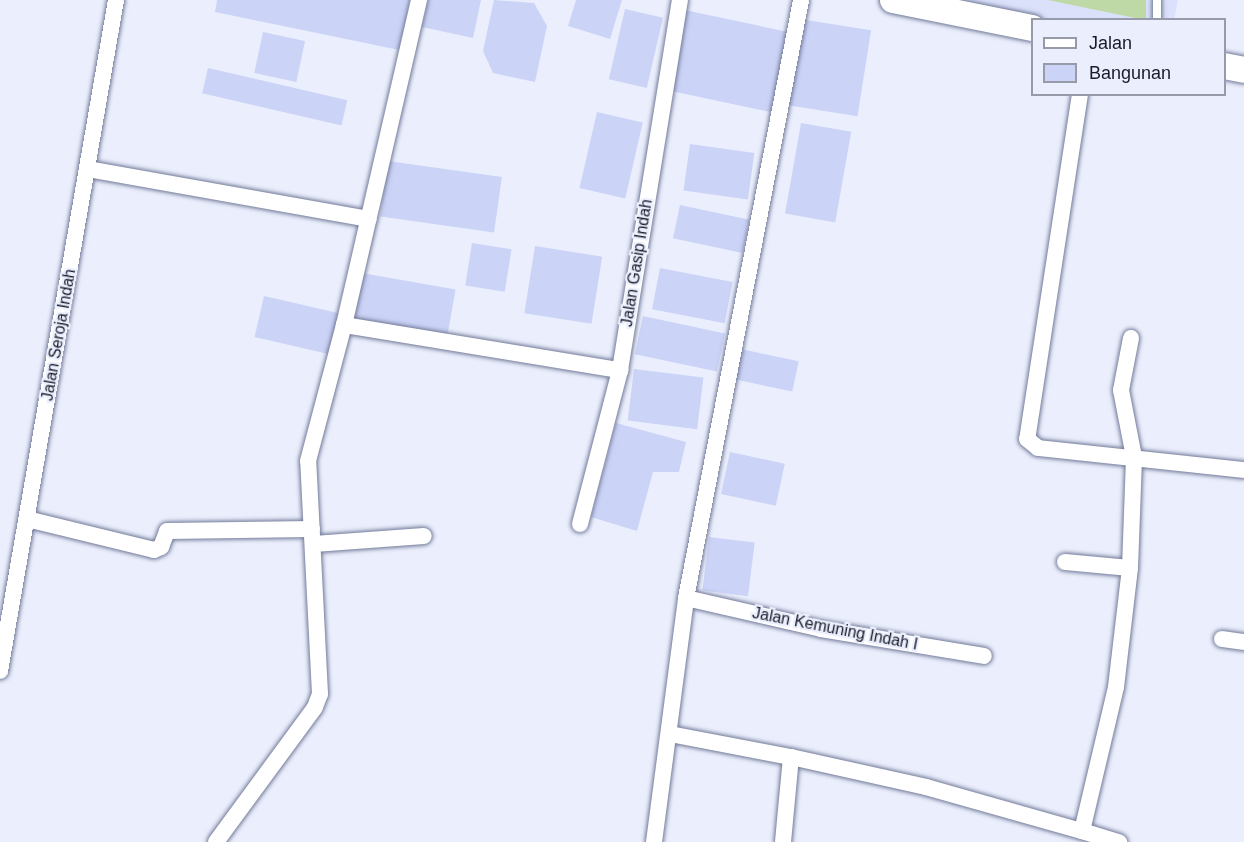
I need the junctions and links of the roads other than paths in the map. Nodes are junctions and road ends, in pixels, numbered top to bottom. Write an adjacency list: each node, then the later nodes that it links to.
1 (116, 0): 13 (street, Jalan Seroja Indah)
2 (419, 0): 14 (street)
3 (680, 0): 17 (street, Jalan Gasip Indah)
4 (801, 0): 26 (street)
5 (893, 0): 7 (main road)
6 (1157, 0): 8 (lane)
7 (959, 7): 9 (main road)
8 (1157, 18)
9 (1031, 28)
10 (1226, 66): 11 (main road)
11 (1244, 70)
12 (1080, 96): 18 (street)
13 (88, 169): 14 (street); 20 (street, Jalan Seroja Indah)
14 (369, 219): 15 (street)
15 (344, 325): 17 (street); 23 (street)
16 (1131, 338): 18 (street)
17 (620, 370): 21 (street, Jalan Gasip Indah)
18 (1134, 457): 19 (street); 25 (street)
19 (1244, 470)
20 (27, 519): 23 (street); 30 (street, Jalan Seroja Indah)
21 (580, 524)
22 (424, 536): 23 (street)
23 (313, 537): 34 (street)
24 (1065, 562): 25 (street)
25 (1130, 568): 33 (street)
26 (686, 598): 29 (street, Jalan Kemuning Indah I); 31 (street)
27 (1222, 639): 28 (street)
28 (1244, 642)
29 (984, 656)
30 (0, 670)
31 (670, 734): 32 (street); 35 (street)
32 (791, 757): 33 (street); 36 (street)
33 (1082, 831): 37 (street)
34 (216, 842)
35 (654, 842)
36 (783, 842)
37 (1119, 842)

